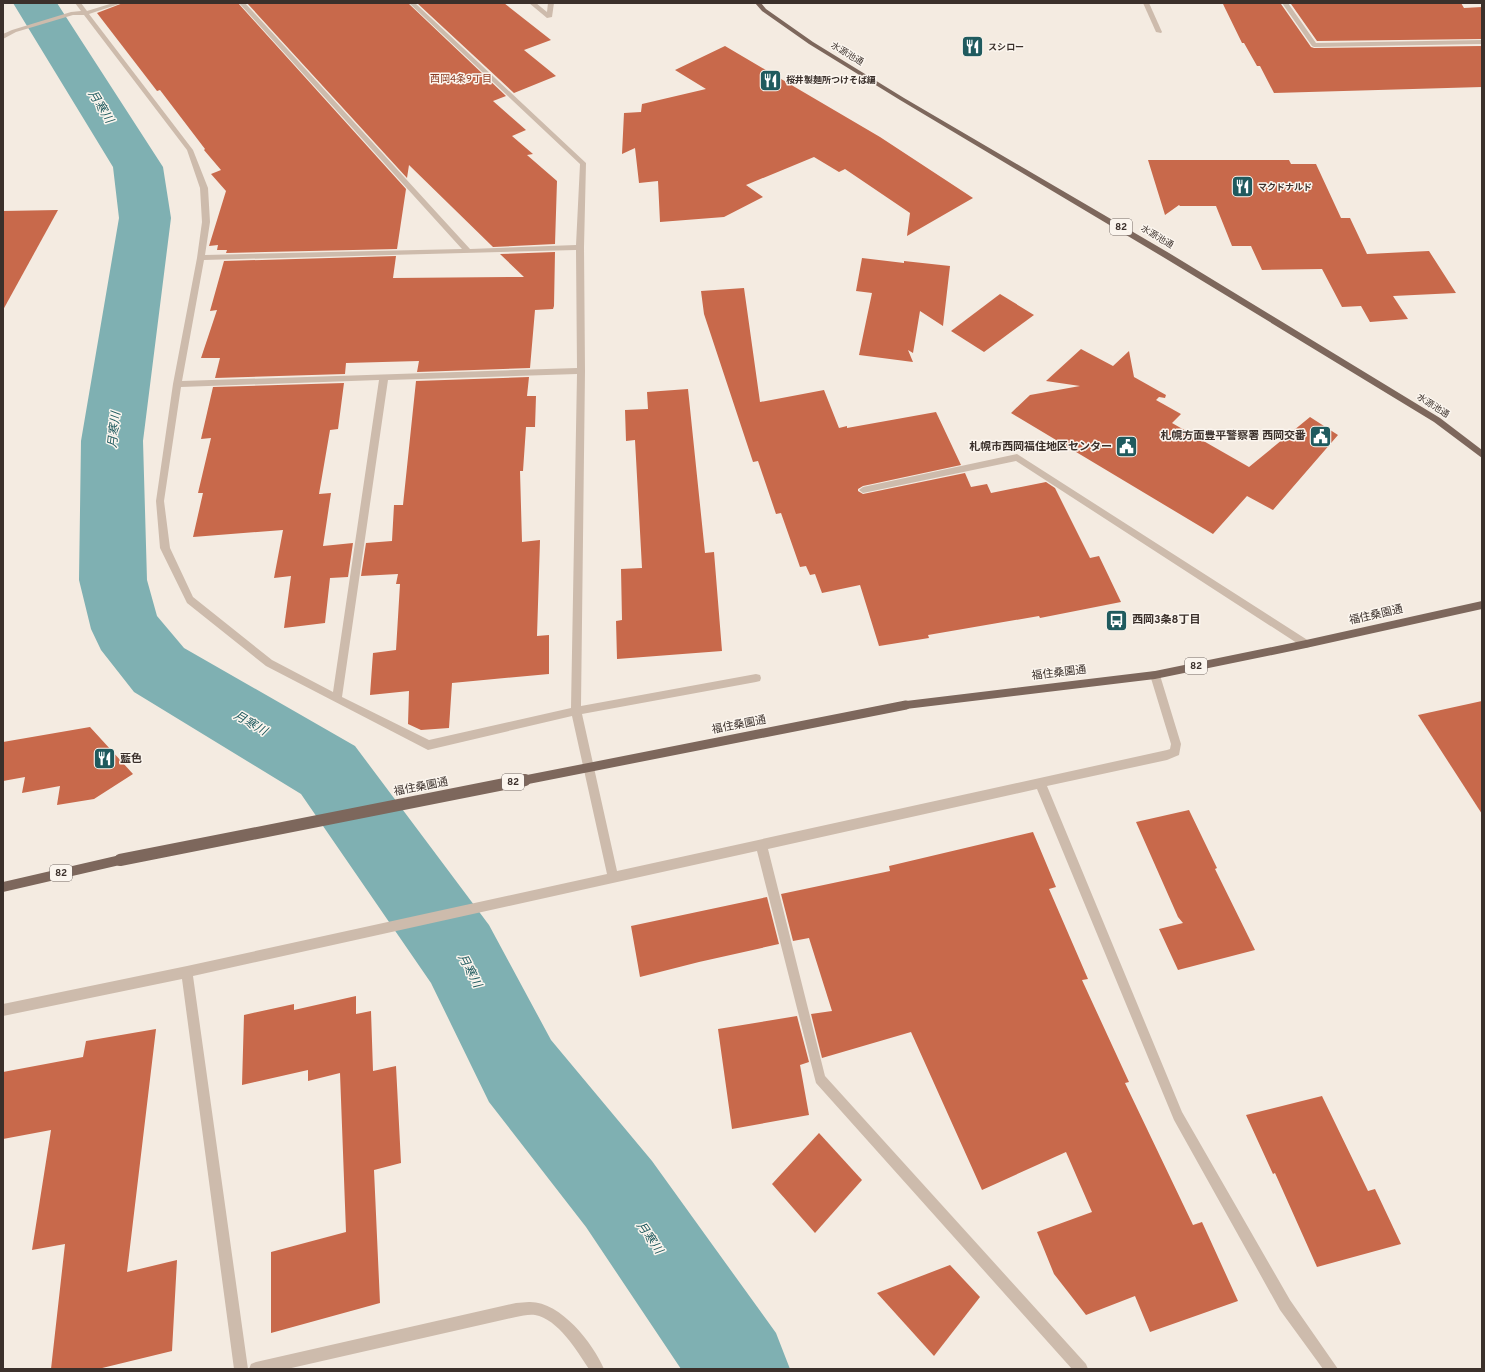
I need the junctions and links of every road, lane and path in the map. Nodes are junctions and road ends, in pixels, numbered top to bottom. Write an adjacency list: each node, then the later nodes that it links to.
1 (78, 3): 10 (street)
2 (119, 3): 10 (street)
3 (242, 3): 15 (street)
4 (412, 3): 14 (street)
5 (532, 3): 6 (street)
6 (551, 3)
7 (758, 3): 20 (main road, 水源池通 / 82)
8 (1146, 3): 11 (street)
9 (1286, 3): 13 (street)
10 (85, 13): 12 (street); 16 (street)
11 (1160, 32)
12 (3, 36)
13 (1482, 42)
14 (580, 247): 15 (street); 17 (street)
15 (468, 251): 16 (street)
16 (201, 258): 19 (street)
17 (581, 371): 18 (street); 27 (street)
18 (384, 377): 19 (street); 26 (street)
19 (177, 384): 26 (street)
20 (1482, 455)
21 (863, 490): 23 (street)
22 (1482, 605): 23 (main road, 福住桑園通 / 82)
23 (1306, 644): 24 (main road, 福住桑園通 / 82)
24 (1155, 675): 28 (street); 31 (main road, 福住桑園通 / 82, bridge)
25 (756, 678): 27 (street)
26 (337, 699): 27 (street)
27 (576, 711): 30 (street)
28 (1040, 782): 29 (street); 38 (street)
29 (760, 844): 30 (street); 37 (street)
30 (613, 878): 32 (street)
31 (3, 887)
32 (187, 972): 33 (street); 34 (street)
33 (3, 1010)
34 (241, 1369)
35 (256, 1369): 36 (street)
36 (597, 1369)
37 (1081, 1369)
38 (1331, 1369)

